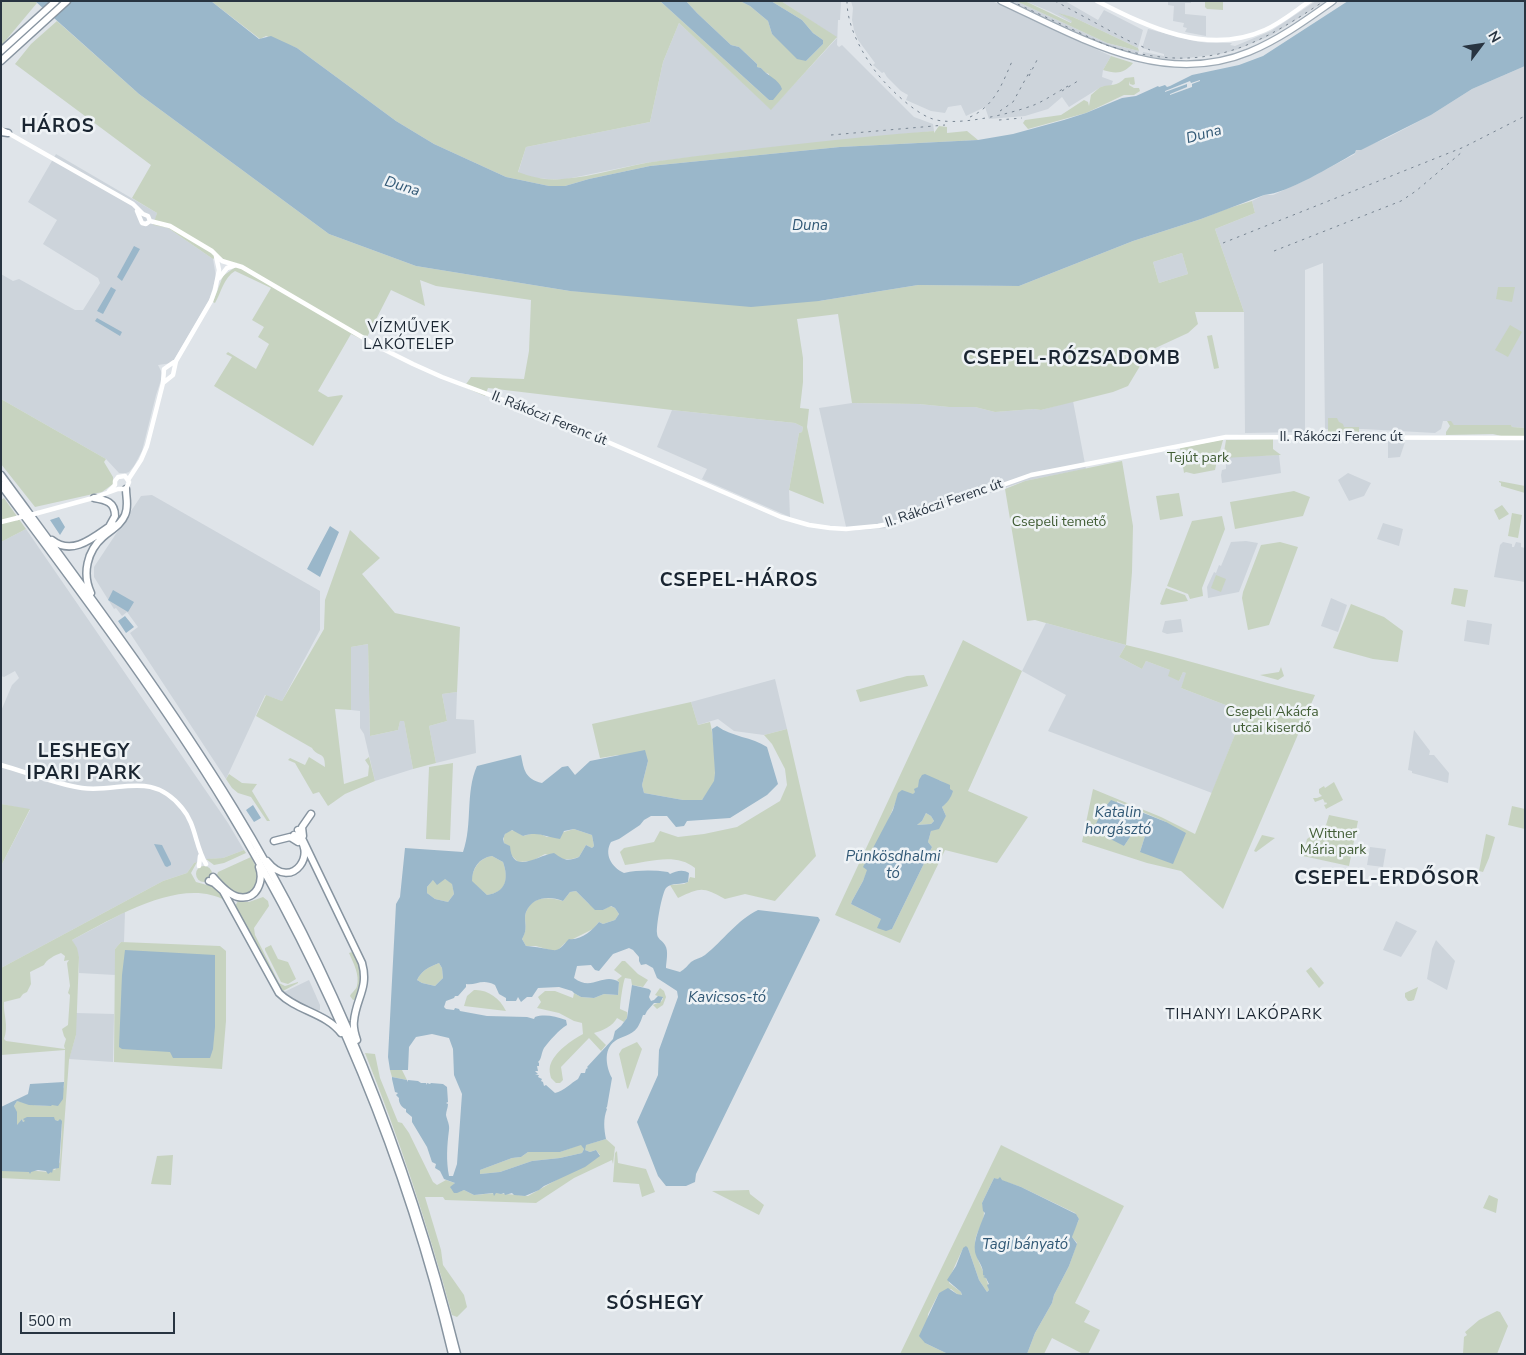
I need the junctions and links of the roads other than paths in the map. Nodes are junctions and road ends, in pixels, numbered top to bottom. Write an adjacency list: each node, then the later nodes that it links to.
1 (56, 1): 7 (highway)
2 (67, 1): 8 (highway)
3 (1001, 1): 6 (main road)
4 (1097, 1): 5 (main road)
5 (1310, 1)
6 (1333, 1)
7 (2, 50)
8 (1, 62)
9 (3, 131): 10 (main road)
10 (131, 204): 11 (main road); 12 (main road)
11 (144, 215): 12 (main road); 13 (main road)
12 (140, 219): 13 (main road)
13 (150, 220): 14 (main road)
14 (223, 266): 15 (main road); 17 (main road, II. Rákóczi Ferenc út)
15 (171, 368): 16 (main road); 16 (main road)
16 (166, 376): 19 (main road)
17 (1525, 438)
18 (1, 475): 24 (highway)
19 (126, 478): 21 (main road); 21 (main road)
20 (1, 485): 31 (highway)
21 (120, 488): 22 (main road); 25 (highway); 26 (highway)
22 (94, 498): 23 (main road, bridge); 25 (highway)
23 (1, 522)
24 (37, 525): 25 (highway); 26 (highway)
25 (110, 526)
26 (100, 610): 32 (highway)
27 (1, 765): 33 (main road)
28 (311, 814): 30 (highway)
29 (274, 841): 34 (highway)
30 (306, 844): 34 (highway); 38 (highway)
31 (249, 845): 37 (highway); 37 (highway)
32 (257, 848): 34 (highway); 38 (highway)
33 (199, 849): 35 (main road); 36 (main road)
34 (304, 852)
35 (206, 864)
36 (199, 866)
37 (349, 1044): 39 (highway)
38 (359, 1054): 40 (highway)
39 (452, 1354)
40 (457, 1354)

